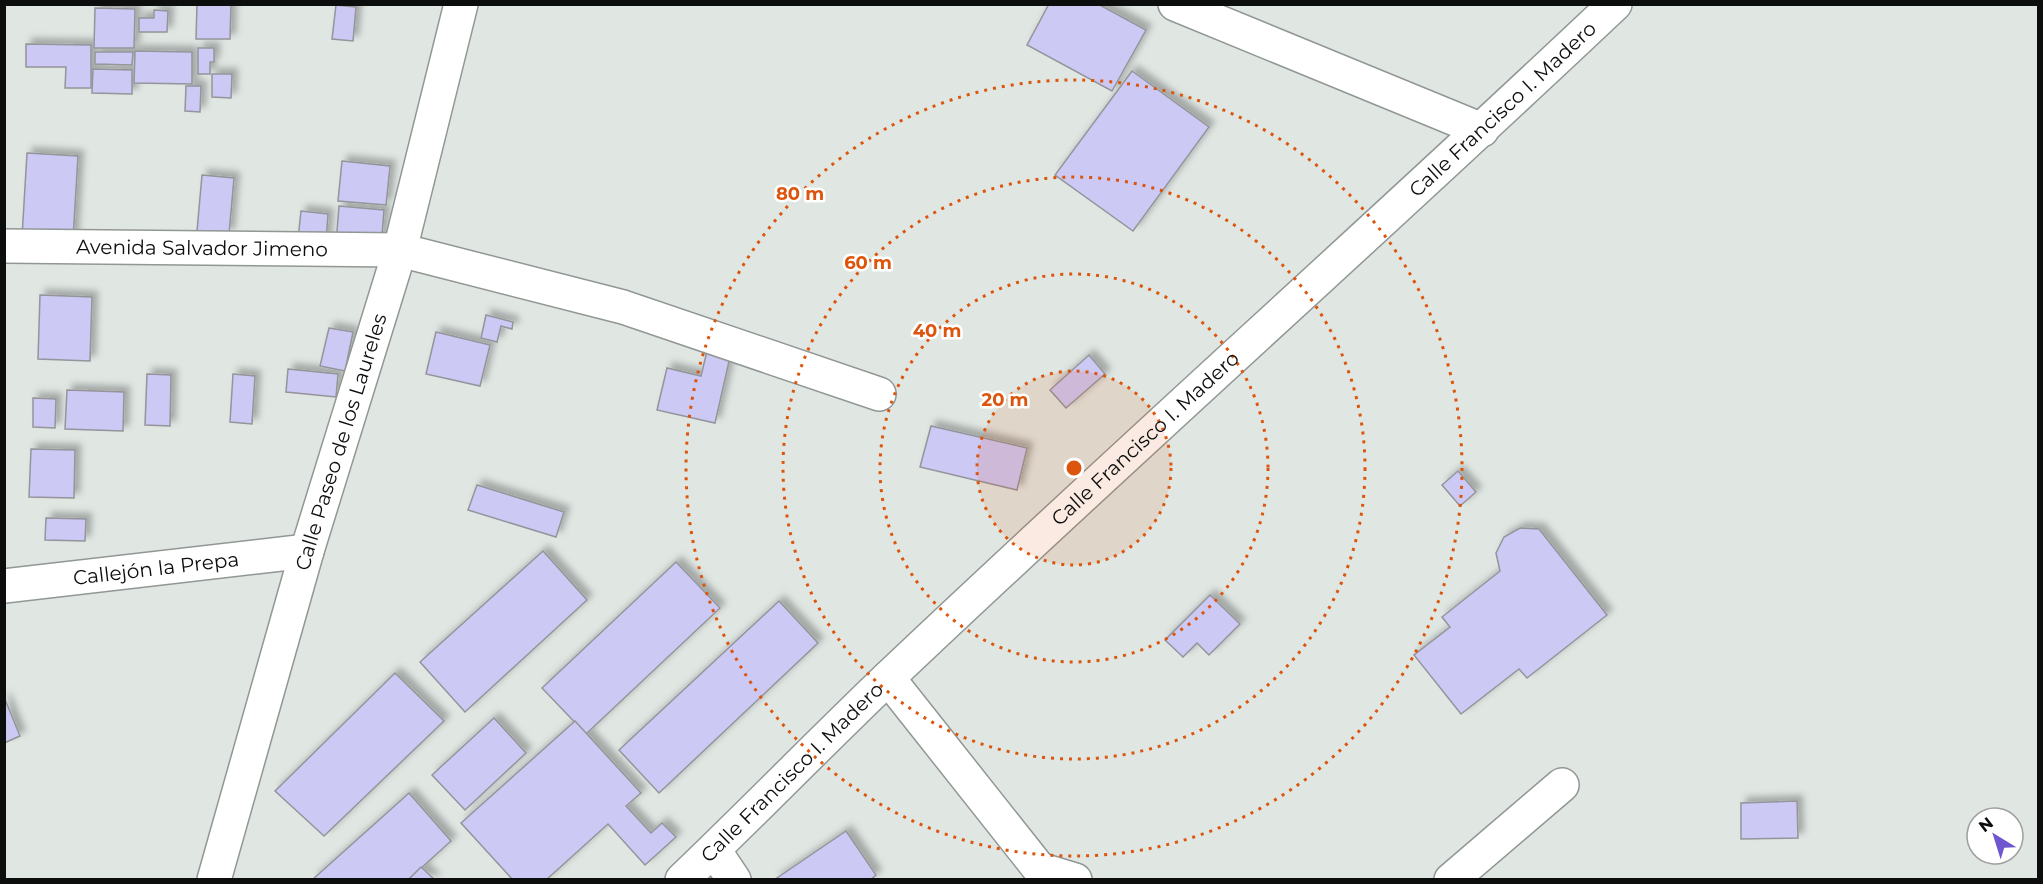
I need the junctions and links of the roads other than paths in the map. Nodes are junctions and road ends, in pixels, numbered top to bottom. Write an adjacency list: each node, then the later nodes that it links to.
1 (1175, 4): 4 (street)
2 (1615, 4): 4 (street, Calle Francisco I. Madero)
3 (458, 8): 6 (street, Calle Paseo de los Laureles)
4 (1482, 130): 10 (street, Calle Francisco I. Madero)
5 (4, 246): 6 (street, Avenida Salvador Jimeno)
6 (400, 250): 7 (street, Avenida Salvador Jimeno); 8 (street, Calle Paseo de los Laureles)
7 (879, 394)
8 (307, 551): 9 (street, Callejón la Prepa); 14 (street, Calle Paseo de los Laureles)
9 (4, 586)
10 (888, 678): 12 (street, Calle Francisco I. Madero); 13 (street)
11 (1562, 785): 18 (street)
12 (714, 850): 15 (street, Calle Francisco I. Madero); 16 (street)
13 (1045, 875): 17 (street)
14 (214, 879)
15 (682, 879)
16 (734, 879)
17 (1075, 879)
18 (1451, 879)

